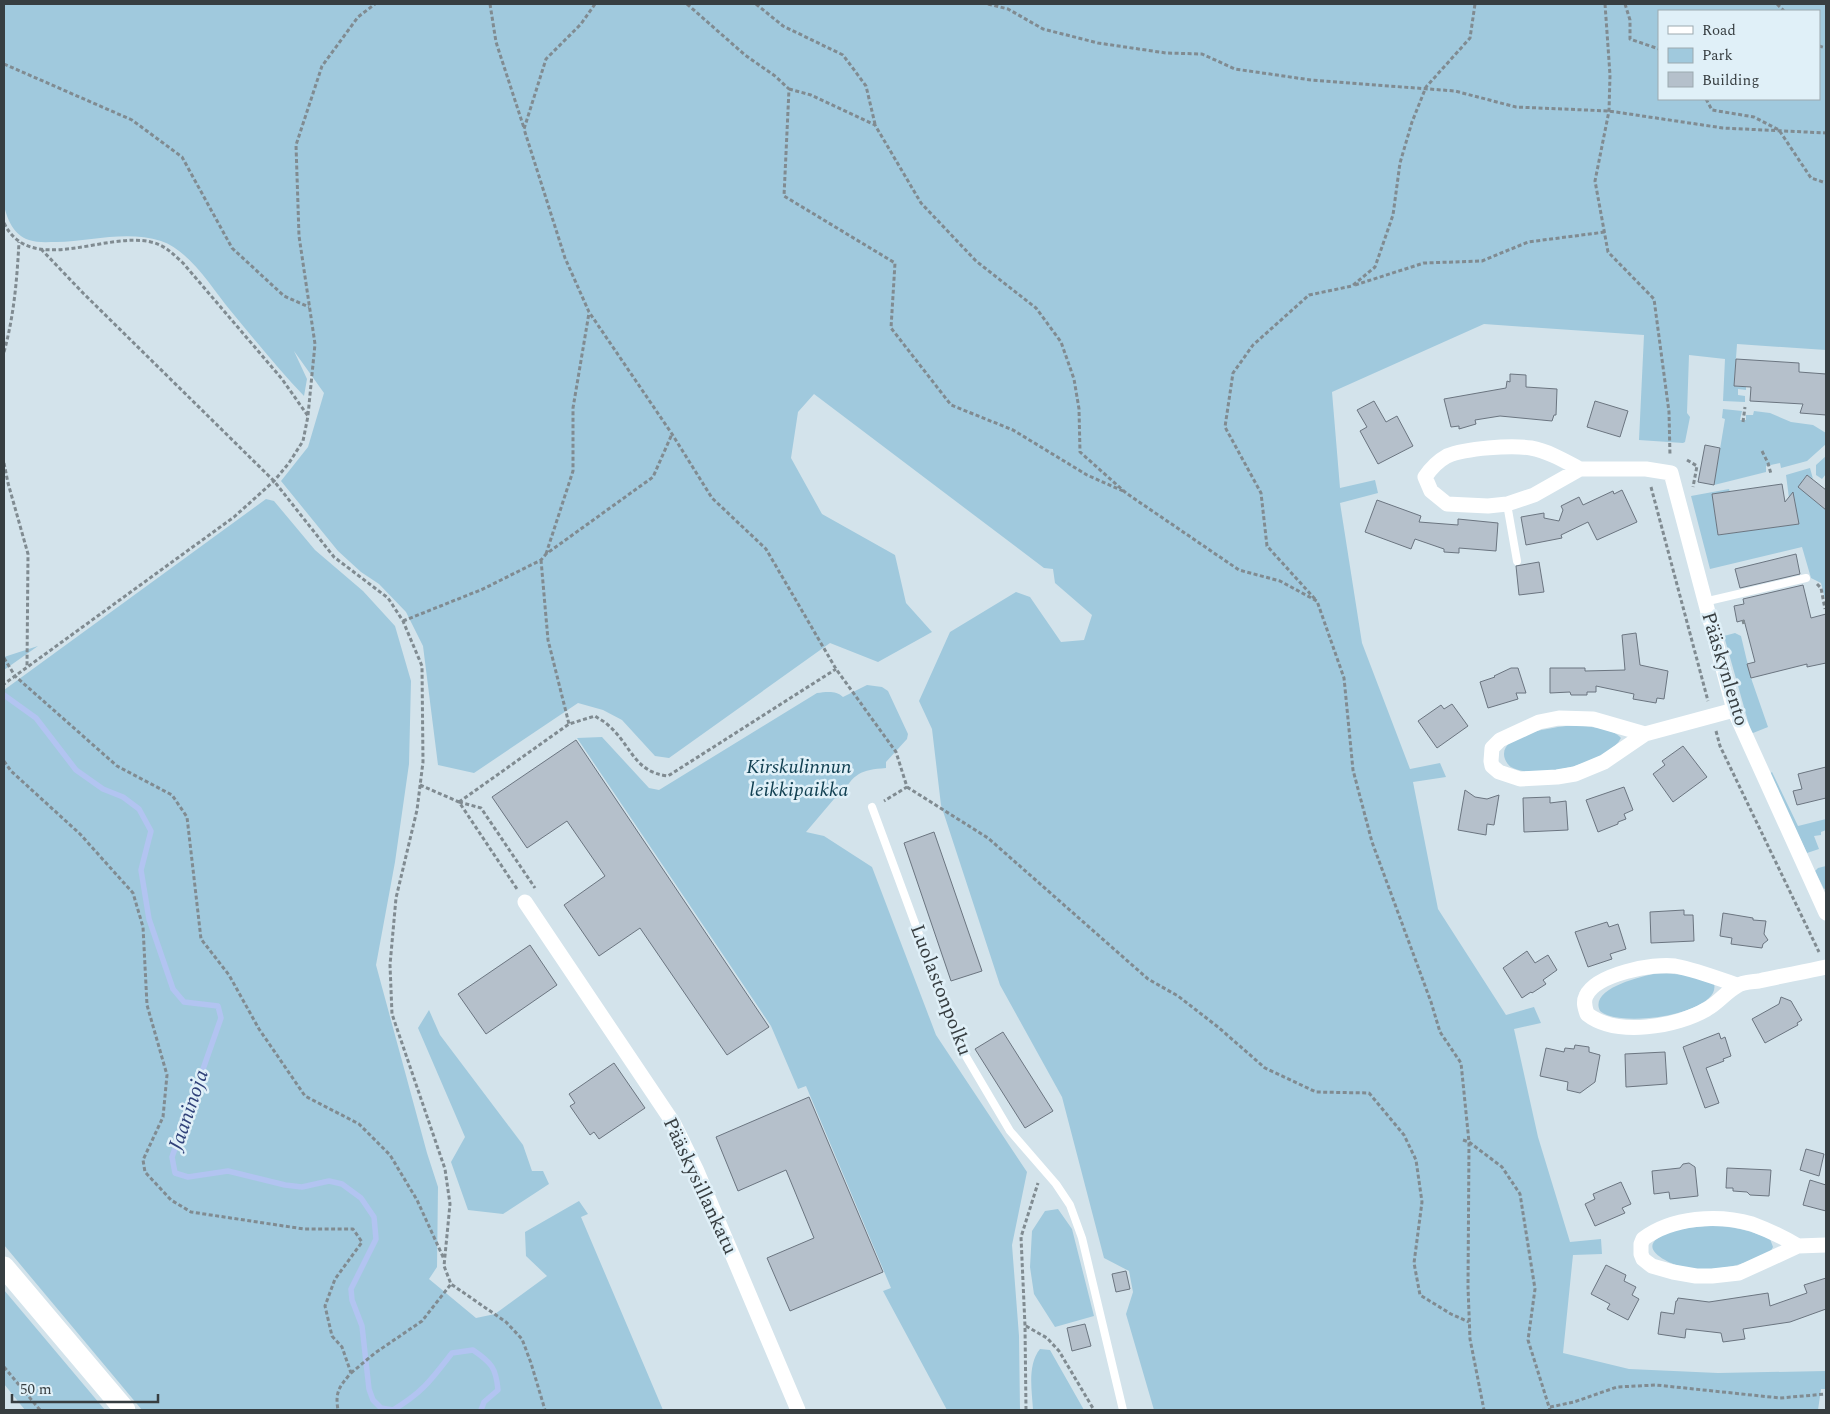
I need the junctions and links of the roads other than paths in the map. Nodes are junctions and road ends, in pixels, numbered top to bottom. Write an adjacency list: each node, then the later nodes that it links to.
1 (1580, 470): 2 (street); 2 (street); 5 (street, Pääskynlento)
2 (1507, 504): 3 (lane)
3 (1516, 561)
4 (1806, 578): 5 (lane)
5 (1704, 602): 6 (street, Pääskynlento)
6 (1734, 710): 7 (street); 10 (street, Pääskynlento)
7 (1645, 734): 7 (street)
8 (872, 807): 18 (lane, Luolastonpolku)
9 (525, 902): 17 (street, Pääskysillankatu)
10 (1826, 913)
11 (1826, 968): 12 (street)
12 (1738, 985): 12 (street)
13 (1826, 1245): 14 (street)
14 (1798, 1246): 14 (street)
15 (4, 1267): 16 (main road)
16 (125, 1410)
17 (798, 1410)
18 (1123, 1410)

